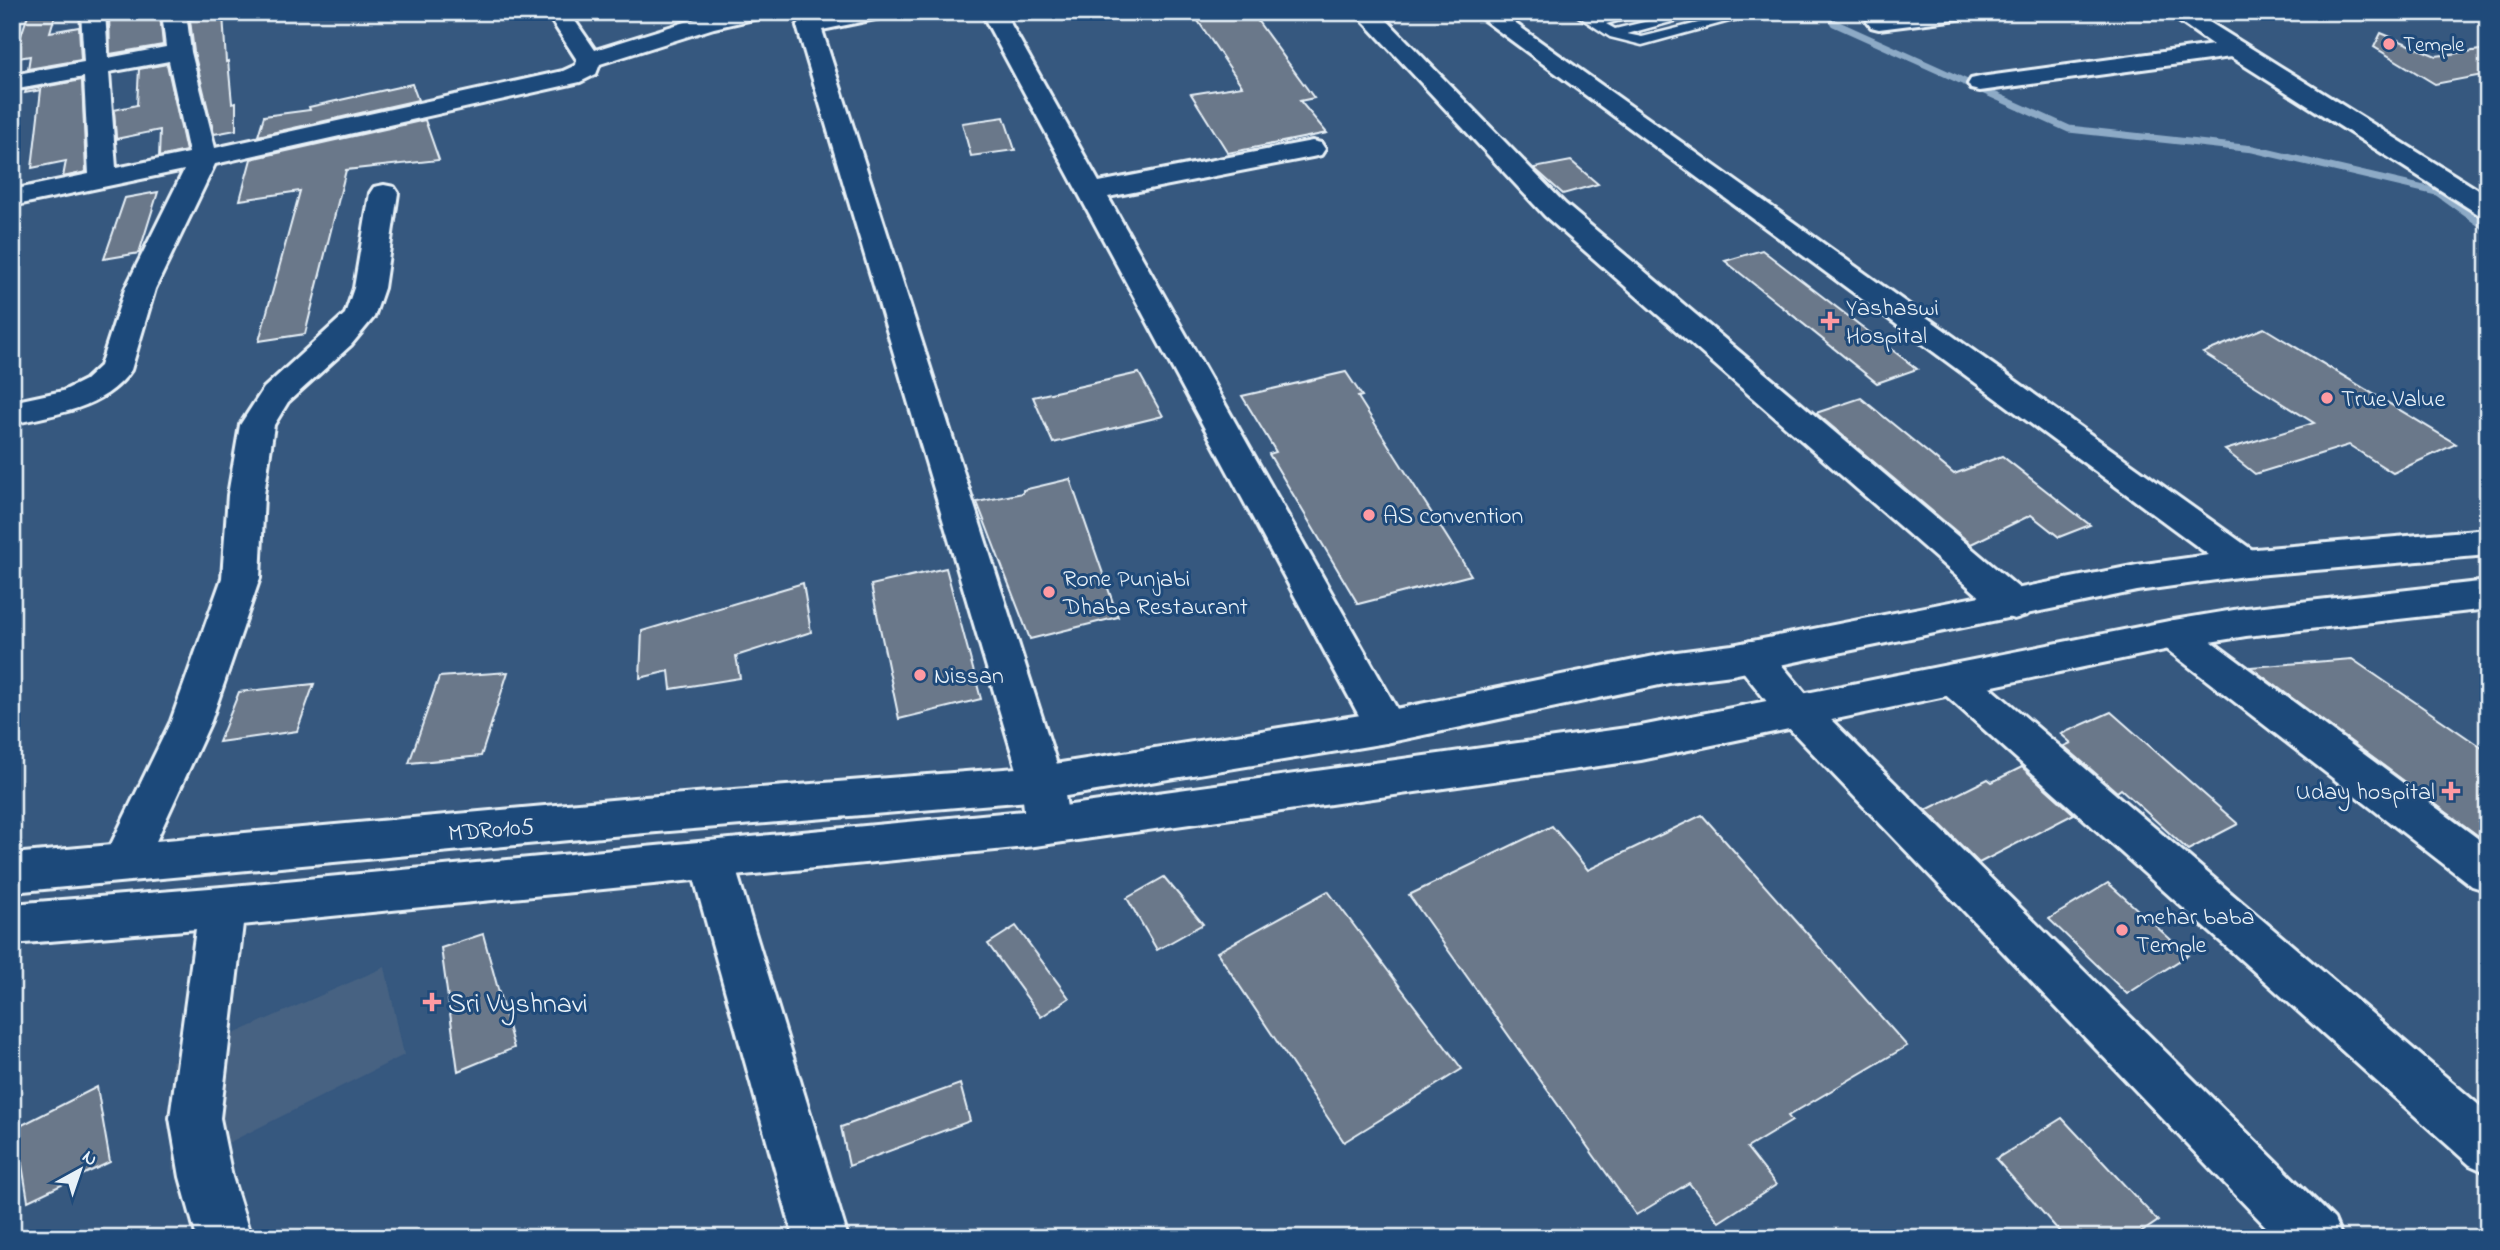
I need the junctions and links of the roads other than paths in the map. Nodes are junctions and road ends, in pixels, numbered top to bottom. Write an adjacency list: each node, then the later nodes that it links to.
1 (93, 12): 22 (street)
2 (174, 12): 20 (street)
3 (557, 12): 21 (street)
4 (754, 12): 21 (street)
5 (877, 12): 15 (street)
6 (992, 12): 28 (street)
7 (1366, 12): 36 (street)
8 (1484, 12): 34 (street)
9 (1578, 12): 17 (lane)
10 (1643, 12): 17 (lane)
11 (1702, 12): 18 (lane)
12 (1958, 12): 16 (street)
13 (2177, 12): 19 (street)
14 (1745, 15): 18 (lane)
15 (807, 19): 42 (street)
16 (1879, 22)
17 (1597, 23): 18 (lane)
18 (1614, 34)
19 (2236, 49): 24 (street); 31 (street)
20 (179, 52): 22 (street); 26 (street)
21 (589, 60): 26 (street)
22 (96, 67): 23 (street); 27 (street)
23 (12, 83)
24 (1980, 84)
25 (1312, 149): 28 (street)
26 (204, 158): 27 (street); 32 (street)
27 (103, 179): 30 (street)
28 (1090, 192): 41 (street)
29 (384, 193): 45 (street)
30 (12, 198)
31 (2488, 208)
32 (12, 413)
33 (2488, 541): 34 (street, MDR0105)
34 (2245, 563): 36 (street, MDR0105)
35 (2488, 595): 37 (street)
36 (2014, 605): 38 (street, MDR0105)
37 (2174, 634): 39 (street); 46 (street)
38 (1751, 656): 40 (street); 41 (street, MDR0105)
39 (1954, 679): 40 (street); 50 (street)
40 (1797, 711): 43 (street); 53 (street)
41 (1386, 727): 42 (street, MDR0105)
42 (1042, 783): 43 (street); 45 (street, MDR0105)
43 (1048, 826): 44 (street)
44 (711, 860): 48 (street); 52 (street)
45 (125, 861): 47 (street, MDR0105)
46 (2488, 872)
47 (12, 873)
48 (222, 907): 49 (street); 51 (street)
49 (12, 924)
50 (2488, 1147)
51 (224, 1238)
52 (821, 1238)
53 (2315, 1238)

